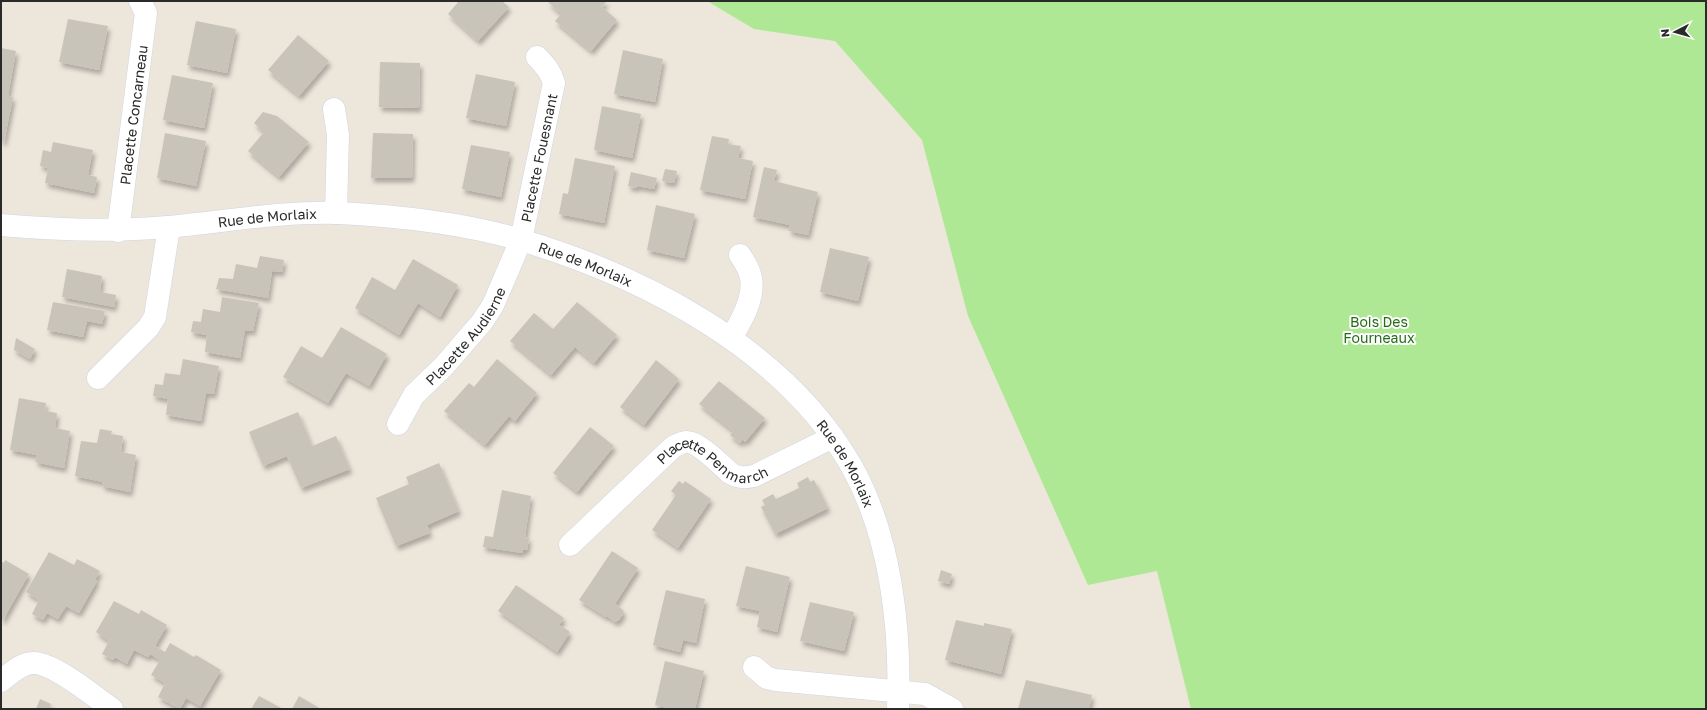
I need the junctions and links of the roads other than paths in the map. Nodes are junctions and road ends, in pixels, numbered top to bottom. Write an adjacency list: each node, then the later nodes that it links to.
1 (140, 1): 7 (street, Placette Concarneau)
2 (537, 57): 8 (street, Placette Fouesnant)
3 (334, 109): 4 (street)
4 (336, 213): 6 (street, Rue de Morlaix); 8 (street, Rue de Morlaix)
5 (1, 225): 7 (street, Rue de Morlaix)
6 (169, 227): 7 (street, Rue de Morlaix); 11 (street)
7 (118, 231)
8 (521, 240): 10 (street, Rue de Morlaix); 12 (street, Placette Audierne)
9 (740, 255): 10 (street)
10 (731, 338): 13 (street, Rue de Morlaix)
11 (98, 378)
12 (398, 424)
13 (833, 437): 14 (street, Placette Penmarch); 17 (street, Rue de Morlaix)
14 (570, 545)
15 (754, 667): 17 (street)
16 (1, 681): 18 (street)
17 (898, 700): 19 (street)
18 (112, 709)
19 (952, 709)

